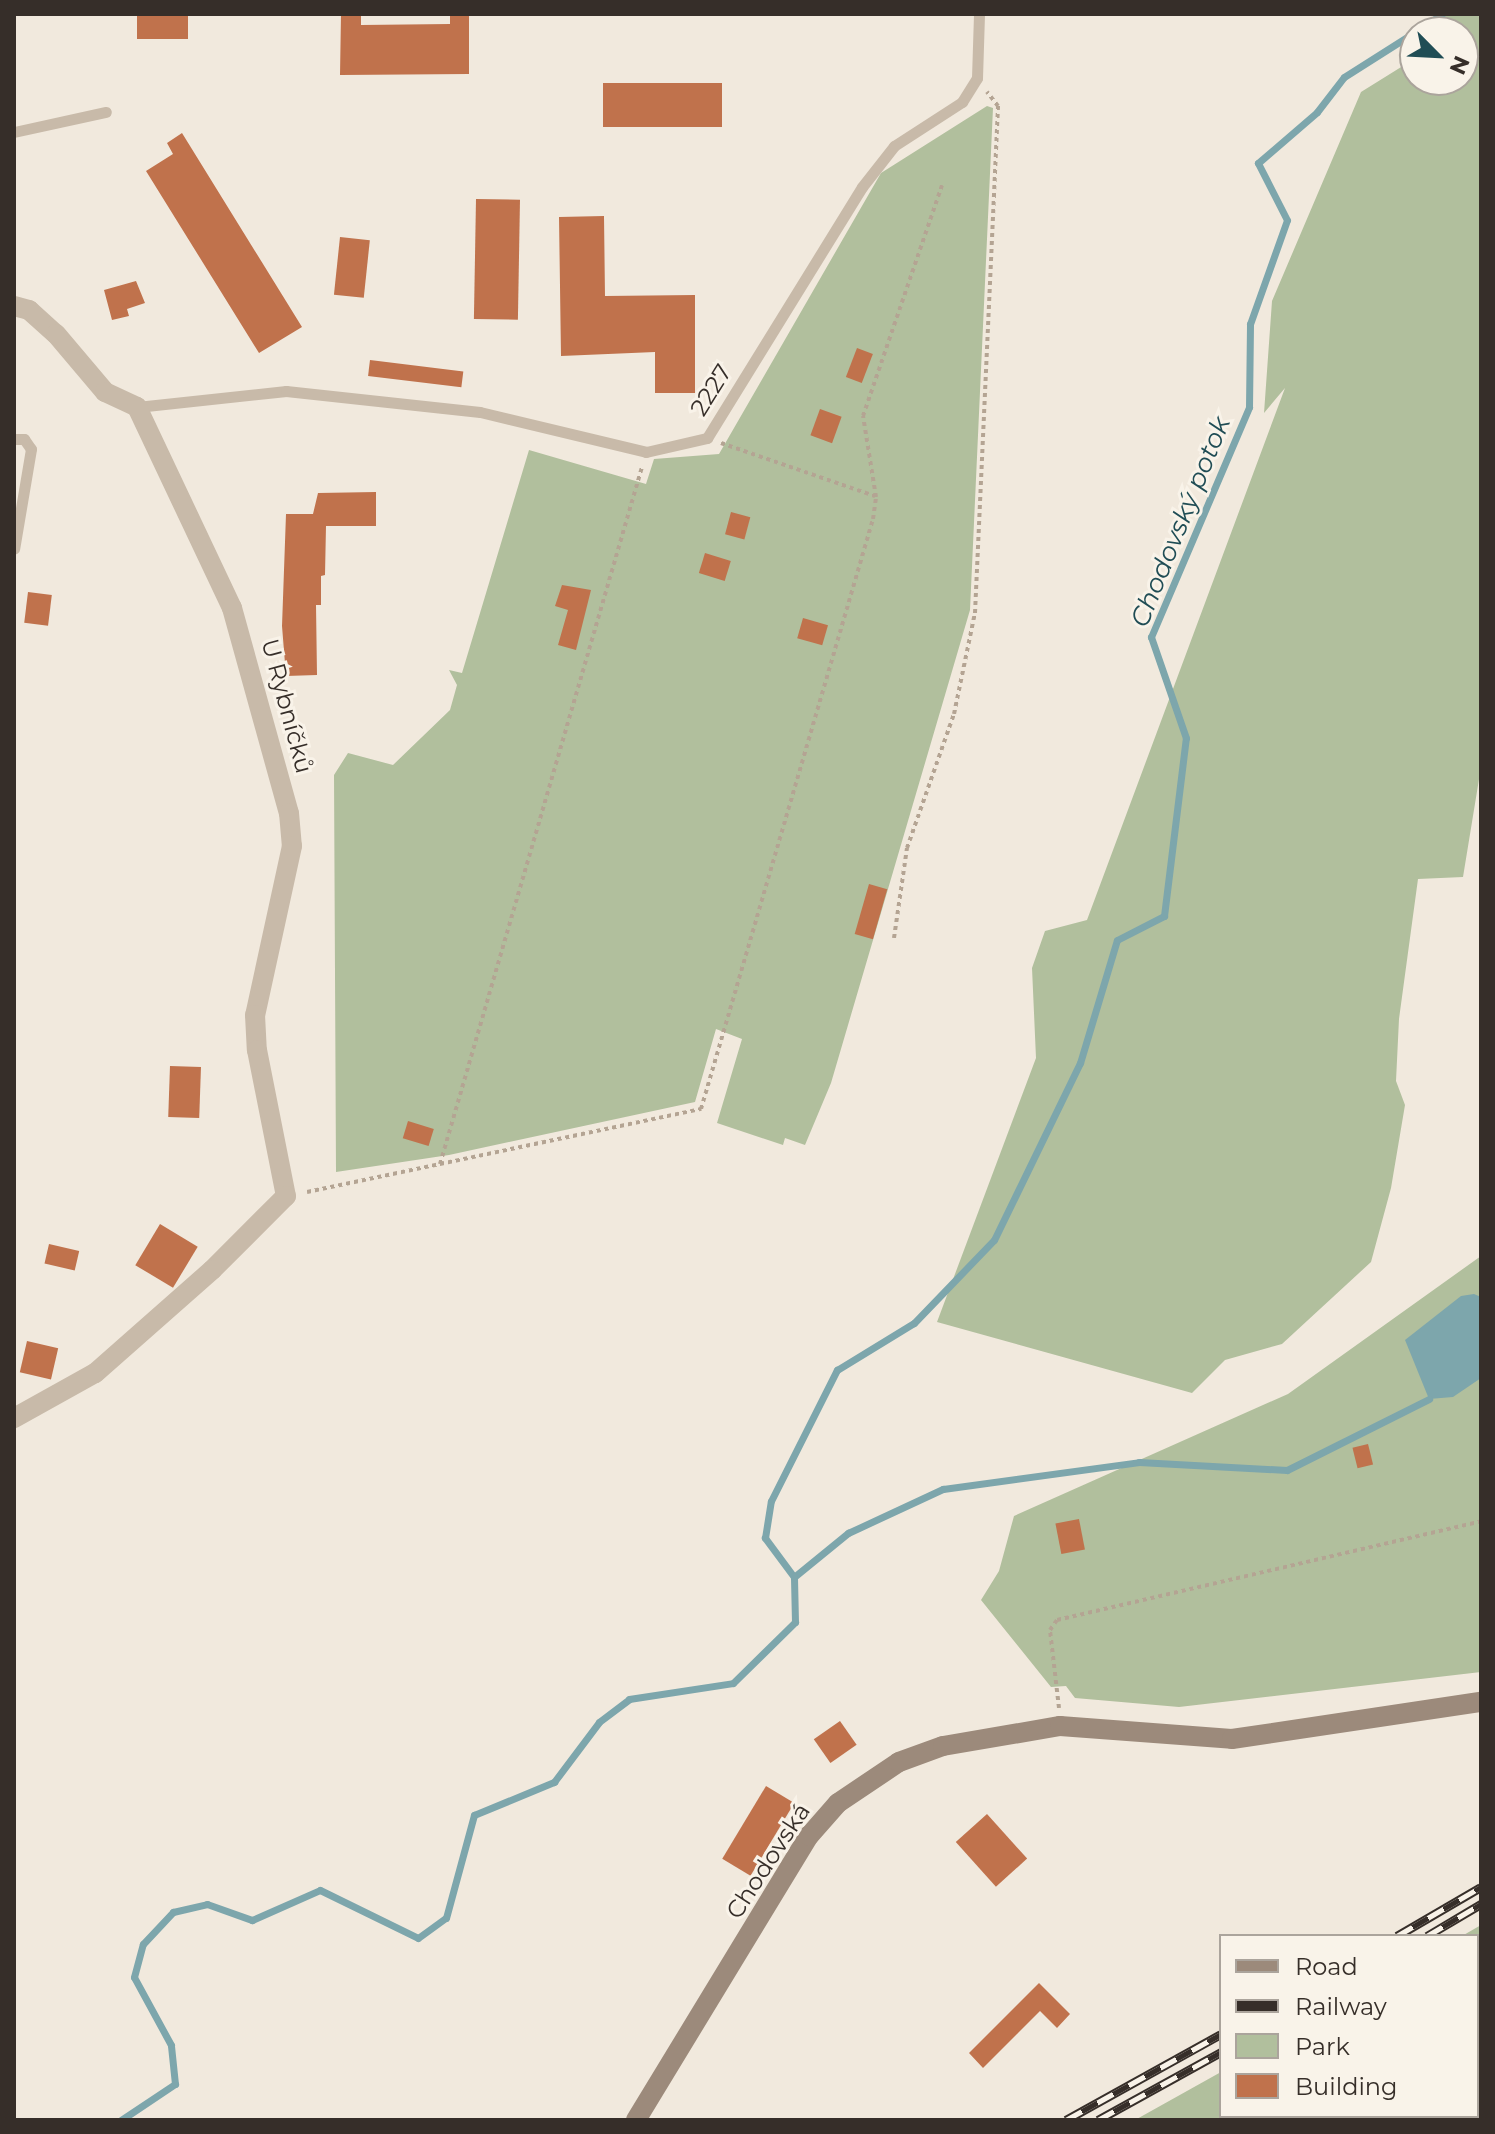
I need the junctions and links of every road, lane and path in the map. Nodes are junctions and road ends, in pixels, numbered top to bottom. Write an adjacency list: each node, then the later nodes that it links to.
1 (979, 14): 2 (lane)
2 (977, 78): 8 (lane, 2227); 13 (path)
3 (106, 112): 4 (lane)
4 (14, 132)
5 (942, 185): 11 (path)
6 (14, 306): 7 (street)
7 (137, 407): 10 (lane, 2227); 15 (street, U Rybníčků)
8 (707, 438): 10 (lane, 2227); 11 (path)
9 (14, 439): 12 (lane)
10 (646, 452): 14 (path)
11 (876, 497): 14 (path)
12 (14, 549)
13 (894, 938)
14 (440, 1164): 15 (path)
15 (286, 1196): 16 (street)
16 (14, 1418)
17 (1481, 1521): 19 (path)
18 (1481, 1702): 19 (street, Chodovská)
19 (1060, 1726): 20 (street, Chodovská)
20 (636, 2120)

